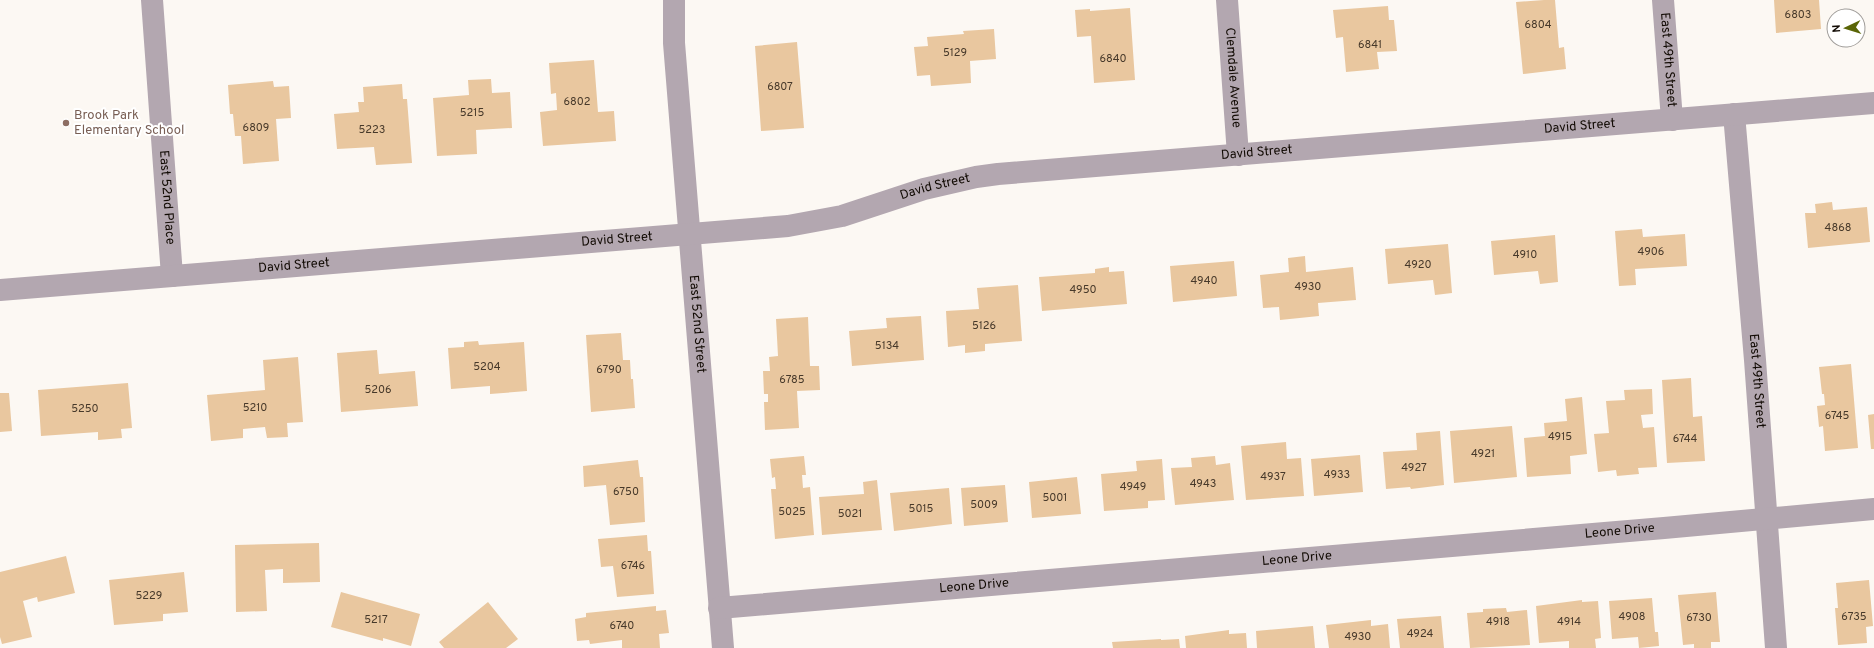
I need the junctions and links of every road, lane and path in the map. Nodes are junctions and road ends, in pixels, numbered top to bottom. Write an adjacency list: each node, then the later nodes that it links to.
1 (152, 0): 10 (street, East 52nd Place)
2 (674, 0): 9 (street, East 52nd Street)
3 (1228, 0): 8 (street, Clemdale Avenue)
4 (1663, 0): 7 (street, East 49th Street)
5 (1874, 103): 6 (street, David Street)
6 (1734, 114): 7 (street, David Street); 13 (street, East 49th Street)
7 (1672, 120): 8 (street, David Street)
8 (1238, 155): 9 (street, David Street)
9 (689, 234): 10 (street, David Street); 14 (street, East 52nd Street)
10 (172, 276): 11 (street, David Street)
11 (0, 290)
12 (1874, 509): 13 (street, Leone Drive)
13 (1766, 518): 14 (street, Leone Drive); 16 (street, East 49th Street)
14 (720, 608): 15 (street, East 52nd Street)
15 (723, 648)
16 (1776, 648)

